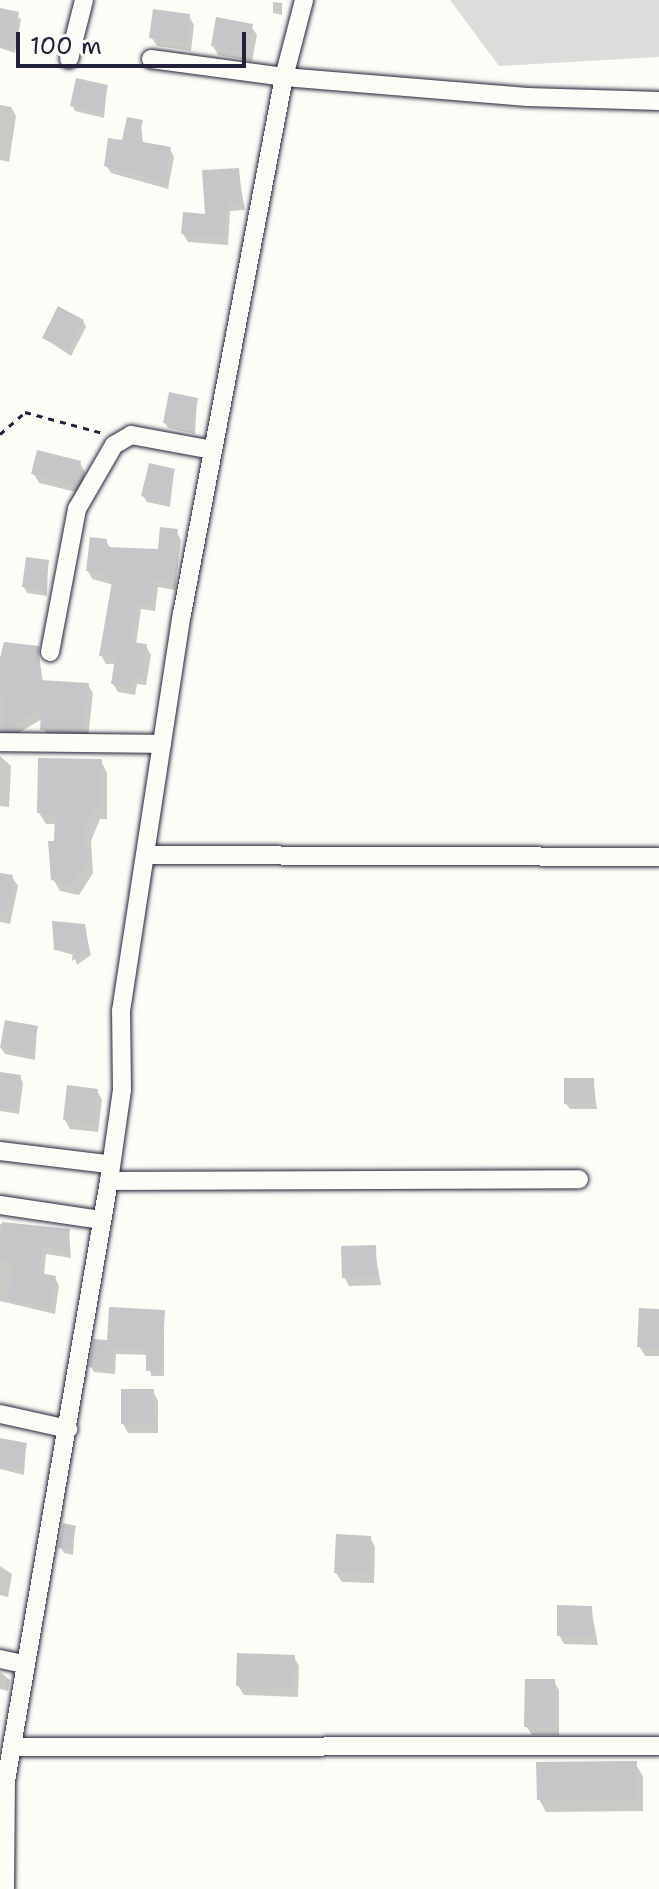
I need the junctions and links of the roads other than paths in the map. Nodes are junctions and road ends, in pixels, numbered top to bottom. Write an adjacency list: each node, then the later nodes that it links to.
1 (84, 0): 3 (street)
2 (304, 0): 5 (street)
3 (69, 59)
4 (151, 59): 5 (street)
5 (284, 77): 6 (street); 7 (street)
6 (659, 101)
7 (213, 450): 8 (street); 10 (street)
8 (50, 652)
9 (0, 742): 10 (street)
10 (162, 744): 11 (street)
11 (148, 855): 12 (street); 14 (street)
12 (659, 857)
13 (0, 1151): 14 (street)
14 (108, 1172): 15 (street); 17 (street)
15 (579, 1179)
16 (0, 1205): 17 (street)
17 (102, 1220): 19 (street)
18 (0, 1414): 19 (street)
19 (68, 1429): 21 (street)
20 (0, 1659): 21 (street)
21 (24, 1664): 23 (street)
22 (659, 1746): 23 (street)
23 (12, 1747): 24 (street)
24 (5, 1889)

